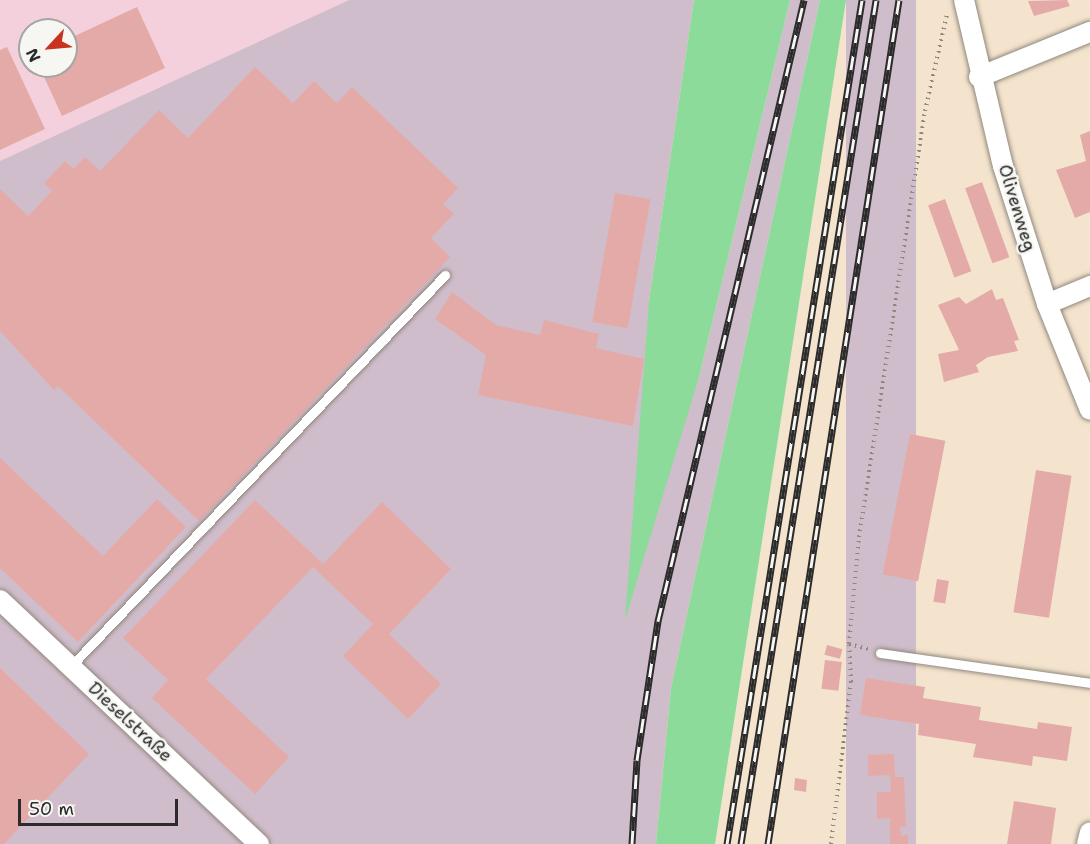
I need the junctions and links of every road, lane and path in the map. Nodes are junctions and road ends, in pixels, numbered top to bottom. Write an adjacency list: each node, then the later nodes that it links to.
1 (958, 2): 3 (street, Olivenweg); 14 (path)
2 (1090, 32): 3 (street)
3 (979, 77): 6 (street, Olivenweg)
4 (445, 275): 10 (lane)
5 (1090, 286): 6 (street)
6 (1047, 304): 7 (street, Olivenweg)
7 (1090, 410)
8 (0, 600): 10 (street, Dieselstraße)
9 (880, 653): 11 (lane)
10 (71, 666): 13 (street, Dieselstraße)
11 (1090, 683)
12 (1090, 832): 15 (street)
13 (259, 844)
14 (831, 844)
15 (1087, 844)

